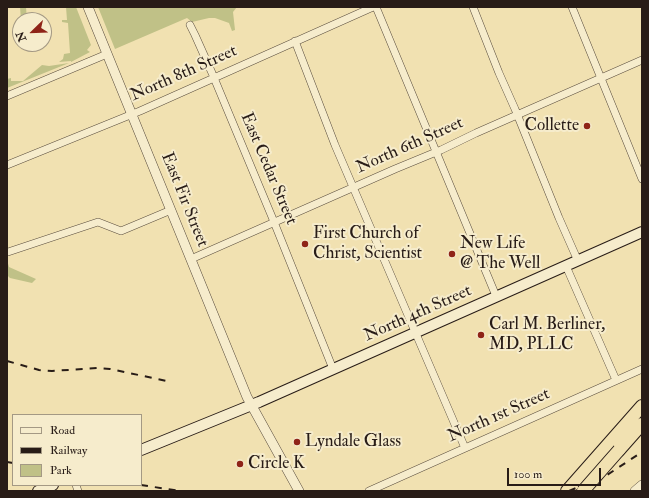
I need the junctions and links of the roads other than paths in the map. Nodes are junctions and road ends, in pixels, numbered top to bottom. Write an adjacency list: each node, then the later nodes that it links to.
1 (88, 7): 8 (street, East Fir Street)
2 (372, 7): 7 (street, North 8th Street)
3 (376, 7): 15 (street)
4 (473, 7): 14 (street)
5 (572, 7): 11 (street)
6 (190, 25): 10 (street, East Cedar Street)
7 (295, 42): 10 (street, North 8th Street); 18 (street)
8 (107, 54): 12 (street); 13 (street, East Fir Street)
9 (642, 60): 11 (street, North 6th Street)
10 (213, 77): 13 (street, North 8th Street); 20 (street, East Cedar Street)
11 (601, 78): 14 (street, North 6th Street); 17 (street)
12 (7, 96)
13 (132, 114): 16 (street, North 8th Street); 19 (street, East Fir Street)
14 (518, 114): 15 (street, North 6th Street); 24 (street)
15 (436, 152): 18 (street, North 6th Street); 26 (street)
16 (7, 165)
17 (642, 179)
18 (354, 187): 20 (street, North 6th Street); 27 (street)
19 (171, 210): 22 (street); 23 (street, East Fir Street)
20 (274, 222): 23 (street, North 6th Street); 28 (street, East Cedar Street)
21 (642, 232): 24 (main road, North 4th Street)
22 (8, 252)
23 (191, 259): 31 (street, East Fir Street)
24 (578, 261): 25 (main road, North 4th Street)
25 (566, 266): 26 (main road, North 4th Street); 30 (street)
26 (496, 296): 27 (main road, North 4th Street)
27 (416, 332): 28 (main road, North 4th Street); 35 (street)
28 (333, 369): 31 (main road, North 4th Street)
29 (642, 369): 30 (street, North 1st Street)
30 (616, 380): 35 (street, North 1st Street)
31 (252, 405): 36 (main road, North 4th Street); 40 (street, East Fir Street)
32 (642, 406): 34 (highway)
33 (642, 424): 34 (highway)
34 (614, 447): 42 (highway); 43 (highway, bridge)
35 (465, 448): 41 (street, North 1st Street)
36 (142, 450)
37 (642, 485): 44 (street)
38 (50, 486): 39 (main road)
39 (38, 491)
40 (298, 491)
41 (369, 491)
42 (567, 491)
43 (584, 491)
44 (635, 491)

